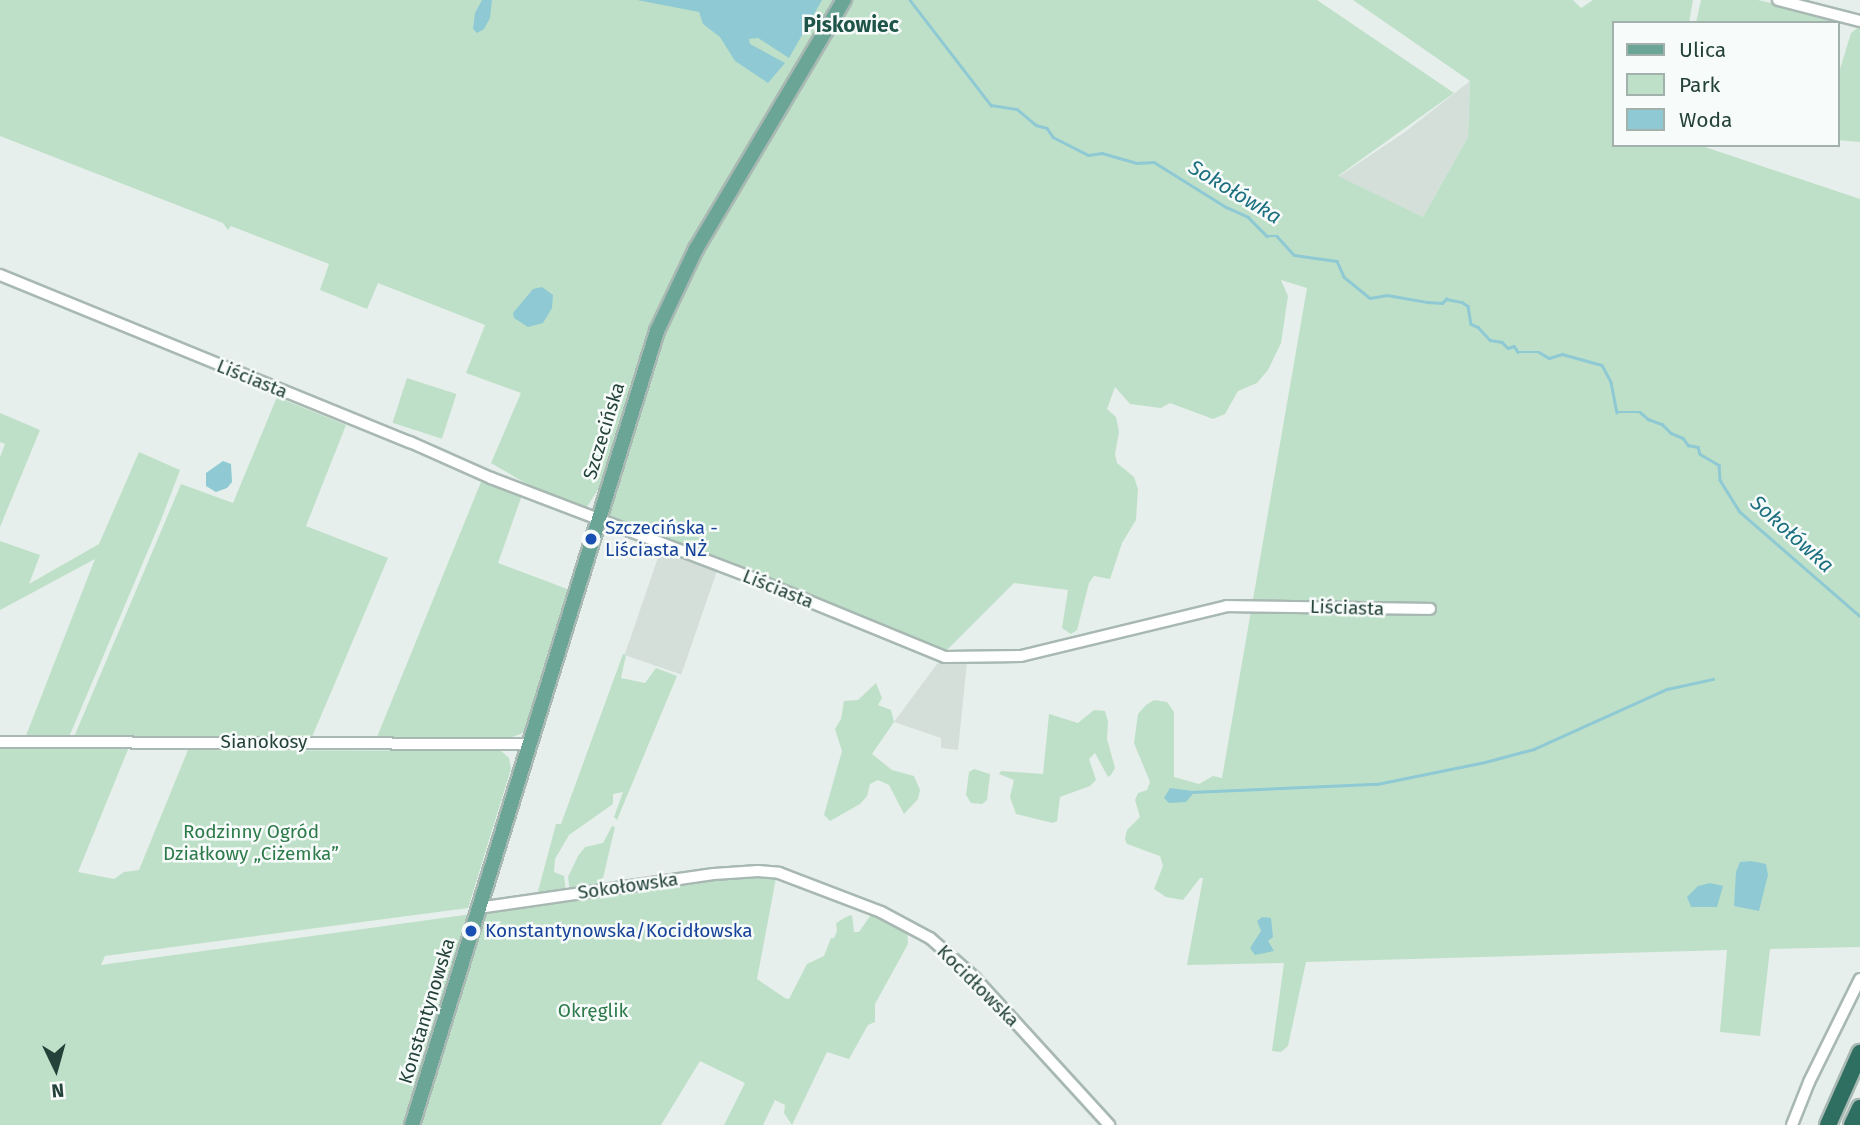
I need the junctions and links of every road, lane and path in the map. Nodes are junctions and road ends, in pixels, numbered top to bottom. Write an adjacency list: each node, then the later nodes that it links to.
1 (844, 0): 5 (main road, Szczecińska)
2 (1778, 0): 3 (street)
3 (1860, 21)
4 (0, 275): 5 (street, Liściasta)
5 (598, 518): 6 (street, Liściasta); 8 (main road, Szczecińska)
6 (1430, 609)
7 (0, 742): 8 (street, Sianokosy)
8 (528, 744): 10 (main road, Szczecińska)
9 (779, 873): 10 (street, Sokołowska); 15 (street, Kocidłowska)
10 (478, 908): 14 (main road, Konstantynowska)
11 (1860, 979): 16 (street)
12 (1860, 1054): 17 (highway)
13 (1860, 1108): 18 (highway)
14 (412, 1125)
15 (1109, 1125)
16 (1792, 1125)
17 (1828, 1125)
18 (1852, 1125)

